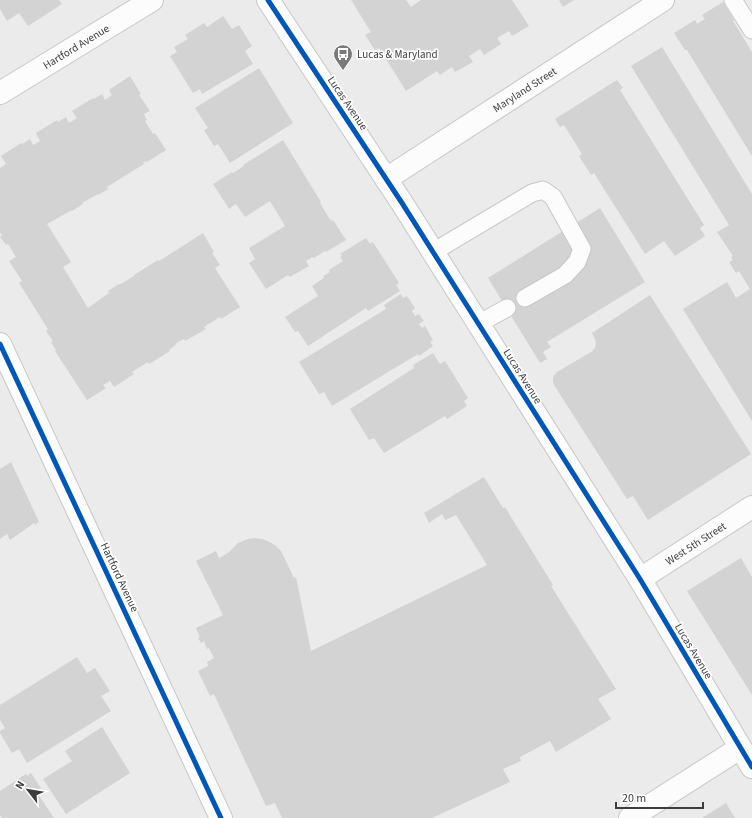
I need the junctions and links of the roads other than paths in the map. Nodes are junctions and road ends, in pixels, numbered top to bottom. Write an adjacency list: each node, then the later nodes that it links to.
1 (152, 0): 6 (street, Hartford Avenue)
2 (268, 0): 7 (street, Lucas Avenue)
3 (663, 0): 7 (street, Maryland Street)
4 (733, 0): 5 (lane)
5 (752, 30)
6 (0, 93)
7 (386, 179): 8 (street, Lucas Avenue)
8 (432, 252): 9 (lane); 11 (street, Lucas Avenue)
9 (525, 298)
10 (507, 308): 11 (lane)
11 (478, 324): 14 (street, Lucas Avenue)
12 (0, 344): 17 (street, Hartford Avenue)
13 (752, 507): 14 (street, West 5th Street)
14 (640, 580): 15 (street, Lucas Avenue)
15 (740, 748): 16 (street, Lucas Avenue); 18 (street)
16 (752, 767)
17 (222, 818)
18 (630, 818)

